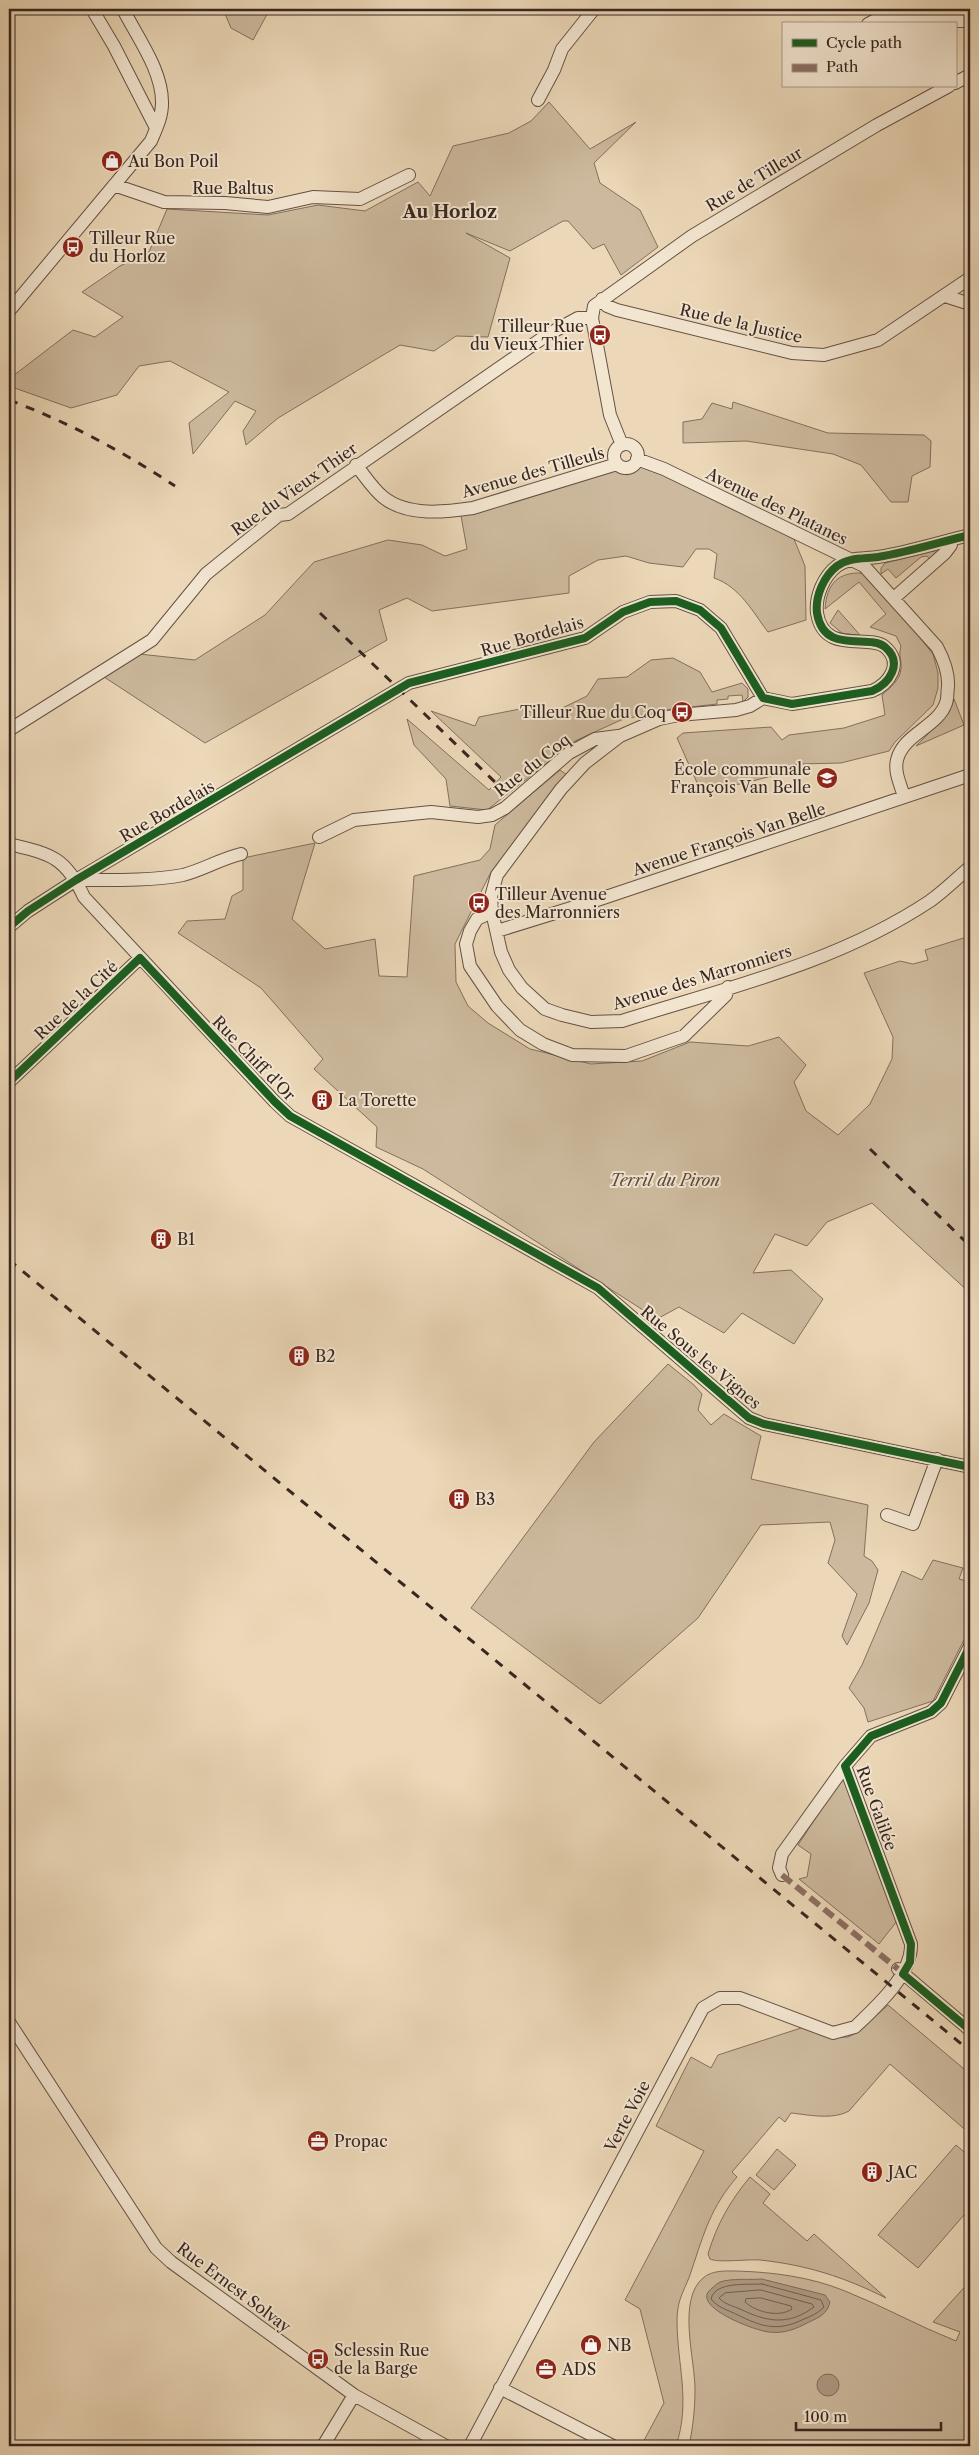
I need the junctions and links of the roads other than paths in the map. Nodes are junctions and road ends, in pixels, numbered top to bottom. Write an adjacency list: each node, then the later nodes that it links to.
1 (92, 9): 11 (street)
2 (123, 9): 11 (street)
3 (594, 9): 10 (street)
4 (885, 11): 5 (street); 6 (street)
5 (970, 21)
6 (871, 22)
7 (970, 75): 8 (street)
8 (956, 82)
9 (945, 88): 16 (street, Rue de Tilleur)
10 (538, 100)
11 (156, 128): 13 (street)
12 (409, 175): 13 (street, Rue Baltus)
13 (114, 185): 18 (street)
14 (970, 278): 15 (street, Rue de la Justice)
15 (945, 296): 16 (street, Rue de la Justice); 17 (street)
16 (602, 299): 19 (street, Rue de Tilleur)
17 (970, 304)
18 (9, 311)
19 (592, 318): 20 (street); 22 (street, Rue du Vieux Thier)
20 (622, 445): 21 (street); 23 (street)
21 (638, 459): 23 (street); 26 (street, Avenue des Platanes)
22 (356, 464): 23 (street, Avenue des Tilleuls); 29 (street, Rue du Vieux Thier)
23 (617, 464)
24 (970, 535): 25 (street)
25 (950, 540): 26 (street); 27 (street)
26 (852, 559): 27 (street, Avenue des Platanes); 28 (street)
27 (894, 598): 32 (street, Avenue des Platanes)
28 (762, 698): 30 (street, Avenue des Marronniers); 37 (street, Rue Bordelais)
29 (9, 730)
30 (620, 736): 33 (street, Rue du Coq); 38 (street, Avenue des Marronniers)
31 (970, 775): 32 (street, Avenue François Van Belle)
32 (904, 797): 40 (street, Avenue François Van Belle)
33 (318, 837)
34 (9, 844): 37 (street, Rue Chiff d'Or)
35 (241, 854): 37 (street)
36 (970, 866): 42 (street, Avenue des Marronniers)
37 (76, 880): 39 (street, Rue Bordelais); 41 (street, Rue Chiff d'Or)
38 (492, 912): 40 (street, Avenue des Marronniers); 42 (street)
39 (9, 927)
40 (497, 931): 42 (street, Avenue des Marronniers)
41 (140, 958): 43 (street, Rue de la Cité); 44 (street, Rue Chiff d'Or)
42 (728, 988)
43 (9, 1082)
44 (442, 1201): 45 (street, Rue Sous les Vignes)
45 (937, 1459): 46 (street, Rue Sous les Vignes); 47 (street)
46 (970, 1467)
47 (887, 1514)
48 (970, 1646): 49 (street, Rue Galilée)
49 (845, 1766): 50 (street, Rue Galilée); 51 (street, Rue Galilée)
50 (782, 1875)
51 (901, 1971): 53 (street); 54 (street, Verte Voie)
52 (9, 2022): 55 (street, Rue Ernest Solvay)
53 (970, 2030)
54 (500, 2388): 58 (street, Verte Voie); 59 (street)
55 (354, 2395): 56 (street); 57 (street, Rue Ernest Solvay)
56 (323, 2446)
57 (446, 2446)
58 (470, 2446)
59 (612, 2446)

